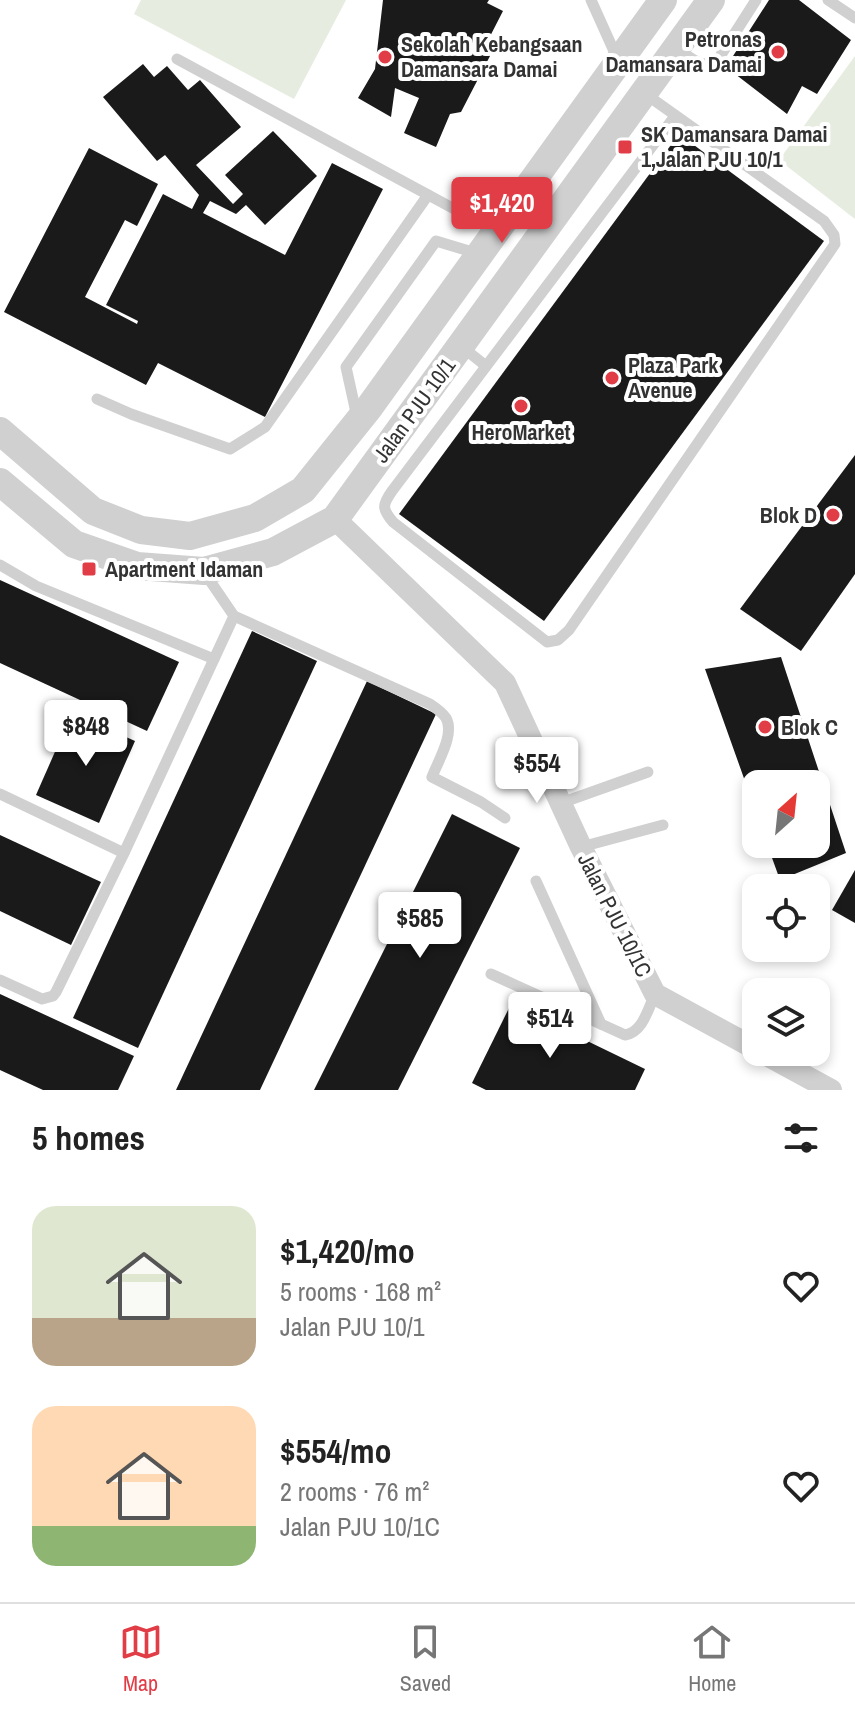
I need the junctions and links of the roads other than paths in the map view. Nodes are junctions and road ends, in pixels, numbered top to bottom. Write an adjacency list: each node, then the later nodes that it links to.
1 (591, 0): 12 (lane)
2 (649, 0): 9 (lane)
3 (663, 0): 9 (street, Jalan PJU 10/1)
4 (689, 0): 10 (street)
5 (711, 0): 10 (street, Jalan PJU 10/1)
6 (756, 0): 10 (lane)
7 (828, 0): 8 (lane)
8 (855, 18)
9 (642, 29): 12 (street, Jalan PJU 10/1)
10 (676, 48): 13 (street, Jalan PJU 10/1)
11 (177, 59): 15 (lane)
12 (618, 61): 16 (street, Jalan PJU 10/1)
13 (644, 93): 14 (lane); 17 (street, Jalan PJU 10/1)
14 (675, 116): 18 (lane); 18 (lane)
15 (428, 195): 16 (lane); 19 (lane)
16 (488, 243): 20 (street, Jalan PJU 10/1); 20 (lane)
17 (461, 346): 18 (lane); 23 (street, Jalan PJU 10/1)
18 (486, 366)
19 (97, 399)
20 (358, 421): 21 (street, Jalan PJU 10/1)
21 (0, 431)
22 (0, 482): 25 (street, Jalan PJU 10/1)
23 (335, 519): 25 (street, Jalan PJU 10/1); 30 (street, Jalan PJU 10/1C)
24 (0, 565): 27 (lane)
25 (204, 571): 26 (lane)
26 (234, 616): 27 (lane); 31 (lane)
27 (214, 659): 34 (lane)
28 (648, 772): 30 (lane)
29 (0, 794): 34 (lane)
30 (561, 803): 33 (street, Jalan PJU 10/1C)
31 (505, 818)
32 (663, 825): 33 (lane)
33 (581, 847): 38 (street, Jalan PJU 10/1C)
34 (124, 853): 37 (lane)
35 (536, 881): 39 (lane)
36 (491, 974): 39 (lane)
37 (0, 980)
38 (655, 994): 39 (lane); 40 (street, Jalan PJU 10/1C)
39 (601, 1024)
40 (742, 1042)
41 (786, 1066): 42 (street, Jalan PJU 10/1C)
42 (831, 1090)

